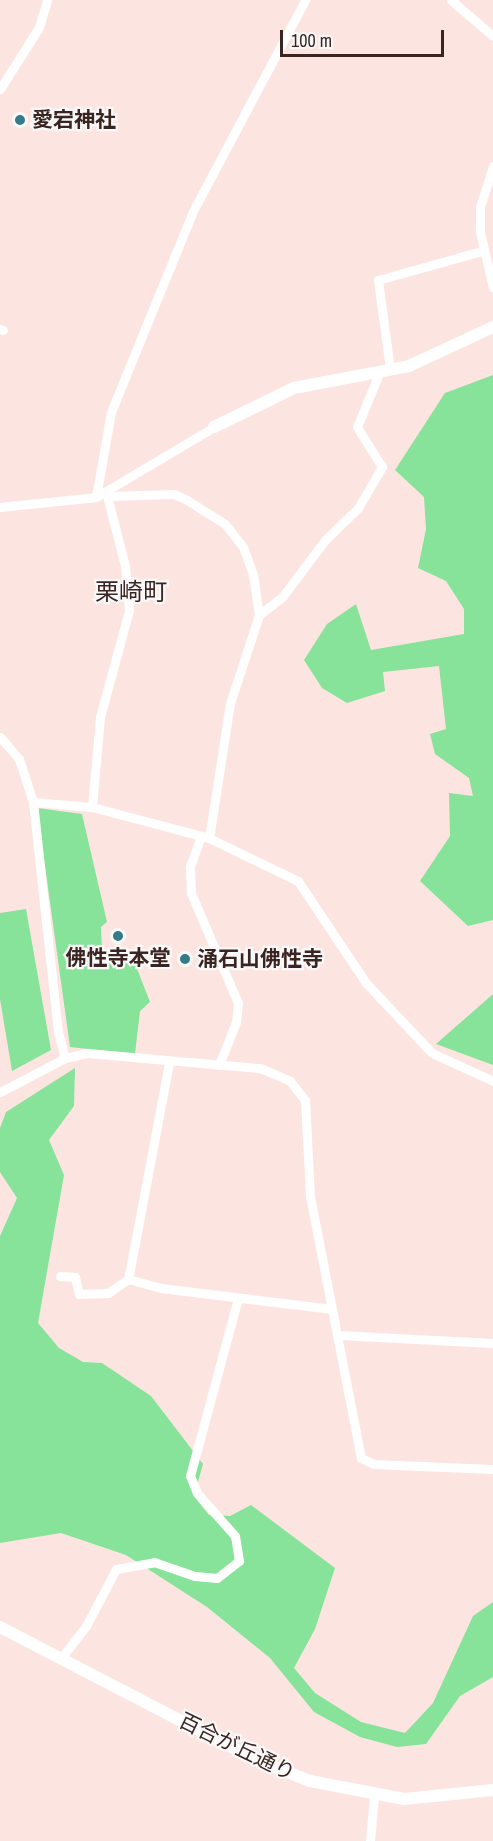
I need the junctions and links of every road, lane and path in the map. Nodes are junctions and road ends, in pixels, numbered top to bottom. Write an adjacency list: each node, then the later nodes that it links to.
1 (47, 0): 5 (street)
2 (305, 0): 13 (street)
3 (451, 0): 4 (street)
4 (493, 36)
5 (0, 89)
6 (493, 166): 7 (street)
7 (482, 251): 8 (street); 10 (street)
8 (493, 288)
9 (493, 327): 10 (street)
10 (385, 370): 11 (street); 15 (street)
11 (214, 427): 12 (street)
12 (107, 494): 13 (street); 15 (street); 18 (street)
13 (96, 497): 14 (street)
14 (0, 507)
15 (259, 615): 19 (street)
16 (0, 736): 17 (street)
17 (33, 802): 18 (street); 20 (street)
18 (93, 807): 19 (street)
19 (205, 837): 22 (street); 23 (street)
20 (65, 1058): 21 (street); 24 (street)
21 (169, 1063): 22 (street); 26 (street)
22 (219, 1065): 28 (street)
23 (493, 1082)
24 (0, 1092)
25 (60, 1276): 26 (street)
26 (128, 1279): 27 (street)
27 (238, 1298): 28 (street); 33 (street)
28 (332, 1309): 29 (street)
29 (339, 1335): 30 (street); 31 (street)
30 (493, 1343)
31 (493, 1469)
32 (0, 1627): 33 (street, 百合が丘通り)
33 (61, 1658): 35 (street, 百合が丘通り)
34 (493, 1790): 35 (street, 百合が丘通り)
35 (374, 1796): 36 (street)
36 (370, 1841)

